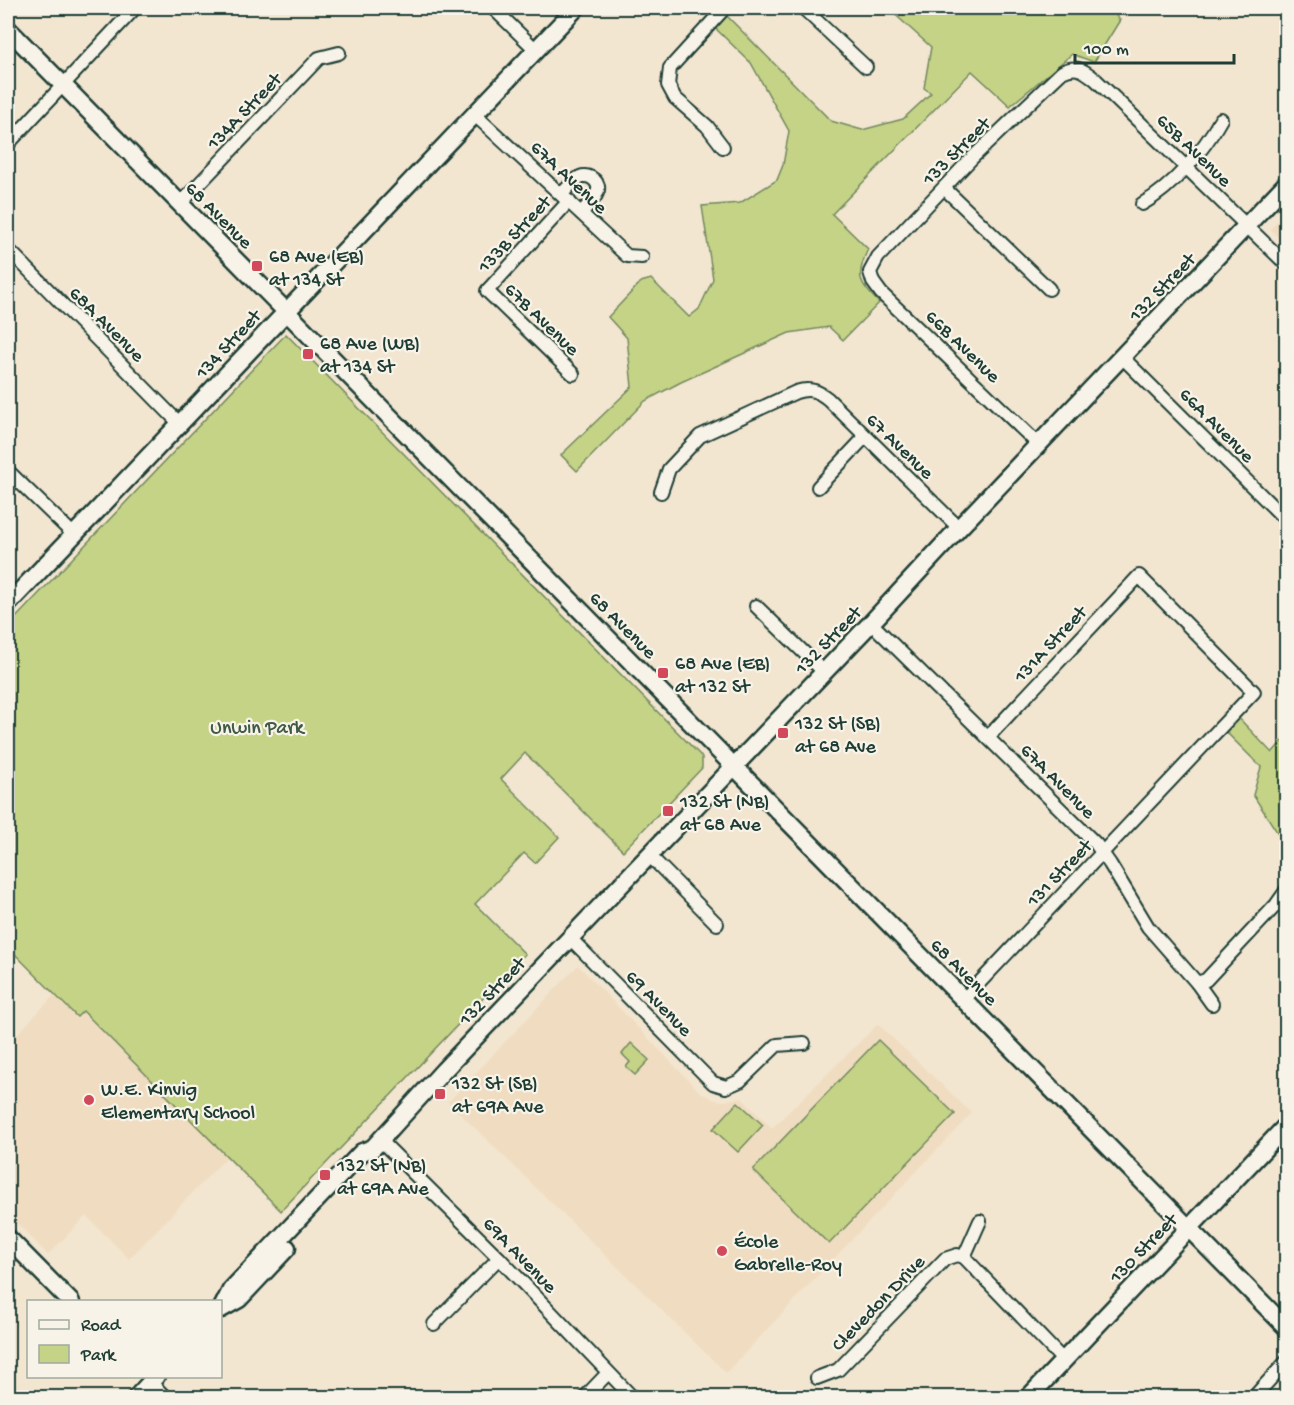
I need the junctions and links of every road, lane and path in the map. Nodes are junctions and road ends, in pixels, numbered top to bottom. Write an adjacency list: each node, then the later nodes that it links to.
1 (135, 8): 11 (street)
2 (493, 8): 7 (street)
3 (576, 8): 7 (street, 134 Street)
4 (722, 8): 15 (street)
5 (803, 8): 9 (street)
6 (8, 29): 11 (street, 68 Avenue)
7 (536, 50): 12 (street, 134 Street)
8 (339, 53): 20 (street, 134A Street)
9 (866, 67)
10 (1074, 67): 16 (street, 65B Avenue); 18 (street, 133 Street)
11 (62, 85): 14 (street); 20 (street, 68 Avenue)
12 (475, 115): 19 (street, 67A Avenue); 30 (street, 134 Street)
13 (1221, 119): 16 (street)
14 (8, 144)
15 (723, 147)
16 (1185, 166): 21 (street); 23 (street, 65B Avenue)
17 (1287, 184): 23 (street, 132 Street)
18 (945, 188): 27 (street, 133 Street); 28 (street)
19 (565, 198): 22 (street, 67A Avenue); 22 (street, 133B Street); 29 (street, 133B Street)
20 (180, 204): 30 (street, 68 Avenue)
21 (1142, 204)
22 (581, 213): 25 (street, 67A Avenue)
23 (1247, 226): 26 (street, 65B Avenue); 31 (street, 132 Street)
24 (8, 249): 33 (street, 68A Avenue)
25 (642, 257)
26 (1287, 264)
27 (871, 269): 35 (street, 66B Avenue)
28 (1049, 288)
29 (487, 291): 32 (street, 67B Avenue)
30 (286, 311): 33 (street, 134 Street); 48 (street, 68 Avenue)
31 (1122, 357): 35 (street, 132 Street); 39 (street, 66A Avenue)
32 (573, 374)
33 (180, 424): 41 (street, 134 Street)
34 (865, 437): 37 (street); 38 (street, 67 Avenue); 40 (street, 67 Avenue)
35 (1039, 445): 40 (street, 132 Street)
36 (8, 471): 41 (street)
37 (818, 487)
38 (661, 492)
39 (1287, 520)
40 (959, 528): 44 (street, 132 Street)
41 (73, 534): 42 (street, 134 Street)
42 (8, 604)
43 (756, 606): 45 (street)
44 (871, 623): 45 (street, 132 Street); 47 (street, 67A Avenue)
45 (824, 672): 48 (street, 132 Street)
46 (1254, 692): 47 (street, 131A Street); 49 (street, 131 Street)
47 (988, 737): 49 (street, 67A Avenue)
48 (735, 766): 50 (street, 132 Street); 55 (street, 68 Avenue)
49 (1102, 854): 54 (street, 67A Avenue); 55 (street, 131 Street)
50 (649, 855): 52 (street); 53 (street, 132 Street)
51 (1287, 891): 54 (street)
52 (717, 924)
53 (570, 938): 57 (street, 69 Avenue); 59 (street, 132 Street)
54 (1201, 982): 56 (street, 67A Avenue)
55 (964, 999): 61 (street, 68 Avenue)
56 (1212, 1004)
57 (804, 1043)
58 (1287, 1126): 61 (street, 130 Street)
59 (376, 1144): 64 (street, 69A Avenue); 66 (street, 132 Street)
60 (980, 1221): 63 (street)
61 (1189, 1228): 68 (street, 68 Avenue); 69 (street, 130 Street)
62 (8, 1238): 65 (street)
63 (964, 1257): 69 (street); 73 (street, Clevedon Drive)
64 (499, 1258): 67 (street); 71 (street, 69A Avenue)
65 (69, 1300)
66 (222, 1308)
67 (434, 1324)
68 (1287, 1327)
69 (1063, 1360): 78 (street, 130 Street)
70 (1287, 1362): 79 (street)
71 (608, 1373): 76 (street); 77 (street, 69A Avenue)
72 (150, 1378): 74 (street); 75 (street)
73 (817, 1378)
74 (136, 1398)
75 (166, 1398)
76 (584, 1398)
77 (633, 1398)
78 (1028, 1398)
79 (1253, 1398)

